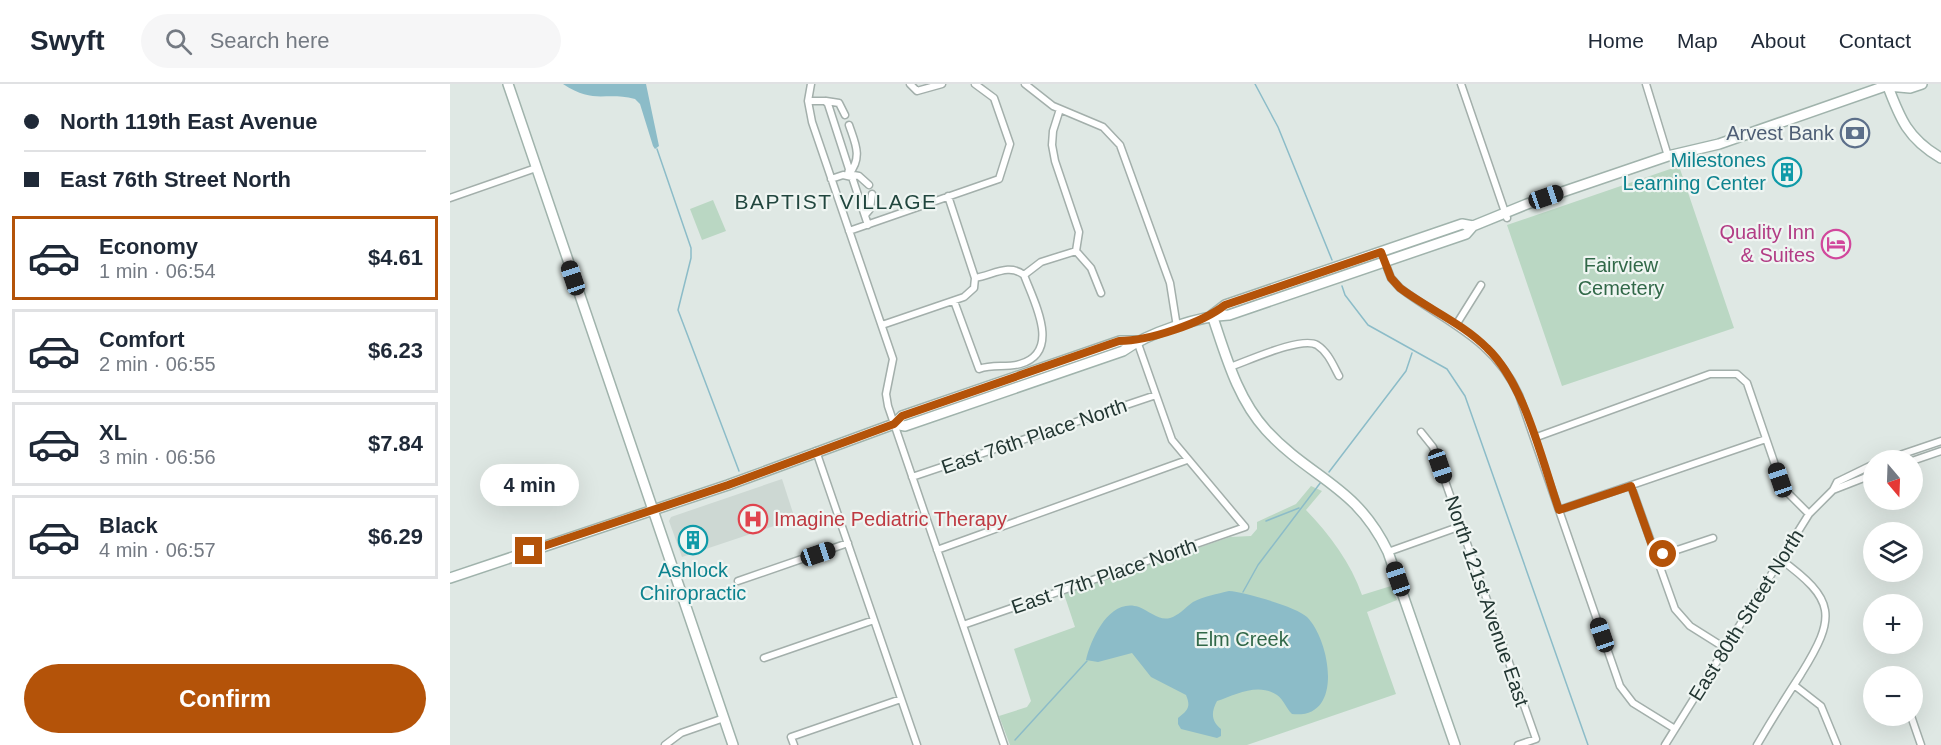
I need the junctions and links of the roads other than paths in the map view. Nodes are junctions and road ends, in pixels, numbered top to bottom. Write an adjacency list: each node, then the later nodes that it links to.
1 (508, 84): 18 (main road)
2 (811, 84): 11 (street)
3 (910, 84): 4 (street)
4 (942, 84)
5 (975, 84): 23 (street)
6 (1025, 84): 13 (street)
7 (1461, 84): 26 (street)
8 (1646, 84): 16 (street)
9 (1922, 84): 10 (main road)
10 (1889, 85): 16 (main road); 17 (main road)
11 (808, 101): 12 (street); 20 (street)
12 (825, 101): 14 (street); 19 (street)
13 (1060, 109): 30 (street); 41 (street)
14 (845, 115)
15 (849, 124): 19 (street)
16 (1668, 156): 26 (main road)
17 (1941, 158)
18 (536, 168): 24 (street); 62 (main road)
19 (848, 174): 20 (street); 21 (street); 25 (street)
20 (831, 179): 29 (street)
21 (869, 185)
22 (872, 194): 25 (street)
23 (948, 196): 27 (street); 34 (street)
24 (450, 198)
25 (865, 215): 27 (street)
26 (1506, 215): 28 (main road)
27 (868, 225): 29 (street)
28 (1473, 226): 31 (main road); 32 (main road)
29 (849, 231): 39 (street)
30 (1076, 251): 33 (street); 36 (street)
31 (1381, 252): 32 (street); 38 (main road)
32 (1385, 262): 38 (main road); 40 (street)
33 (1024, 274): 34 (street); 37 (street)
34 (975, 278): 37 (street)
35 (1481, 285): 40 (street)
36 (1101, 293)
37 (954, 301): 39 (street)
38 (1212, 315): 41 (main road); 43 (main road)
39 (882, 325): 46 (street)
40 (1456, 325): 48 (street)
41 (1176, 327): 42 (main road)
42 (1137, 341): 45 (street); 46 (main road)
43 (1230, 367): 44 (street); 68 (main road)
44 (1339, 376)
45 (1156, 395): 55 (street); 57 (street, East 76th Place North)
46 (894, 424): 52 (main road); 57 (street)
47 (1421, 432): 64 (street, North 121st Avenue East)
48 (1534, 438): 49 (street); 61 (street)
49 (1766, 439): 59 (street); 63 (street)
50 (1941, 441): 51 (street)
51 (1914, 450)
52 (816, 451): 62 (main road); 66 (street)
53 (1941, 451): 54 (street)
54 (1923, 457)
55 (1187, 460): 67 (street); 74 (street, East 77th Place North)
56 (1863, 469): 60 (street, East 80th Street North)
57 (912, 477): 67 (street)
58 (1863, 478): 60 (street, East 80th Street North)
59 (1631, 486): 61 (street); 69 (street)
60 (1833, 490): 63 (street, East 80th Street North)
61 (1559, 510): 81 (street)
62 (651, 511): 71 (main road); 79 (main road)
63 (1809, 514): 70 (street, East 80th Street North)
64 (1461, 526): 68 (street); 88 (street, North 121st Avenue East)
65 (1713, 538): 69 (street)
66 (848, 543): 72 (street); 73 (street)
67 (937, 550): 74 (street)
68 (1388, 552): 87 (main road)
69 (1656, 557): 75 (street)
70 (1779, 559): 75 (street, East 80th Street North); 77 (street)
71 (450, 578)
72 (738, 581)
73 (874, 620): 76 (street); 78 (street)
74 (963, 625): 86 (street)
75 (1725, 648): 81 (street, East 80th Street North)
76 (764, 658)
77 (1794, 685): 90 (street); 91 (street)
78 (901, 699): 84 (street); 85 (street)
79 (724, 718): 82 (street); 83 (main road)
80 (1914, 726): 92 (street)
81 (1675, 729): 89 (street, East 80th Street North)
82 (665, 745)
83 (733, 745)
84 (794, 745)
85 (917, 745)
86 (1004, 745)
87 (1455, 745)
88 (1518, 745)
89 (1665, 745)
90 (1756, 745)
91 (1837, 745)
92 (1921, 745)

